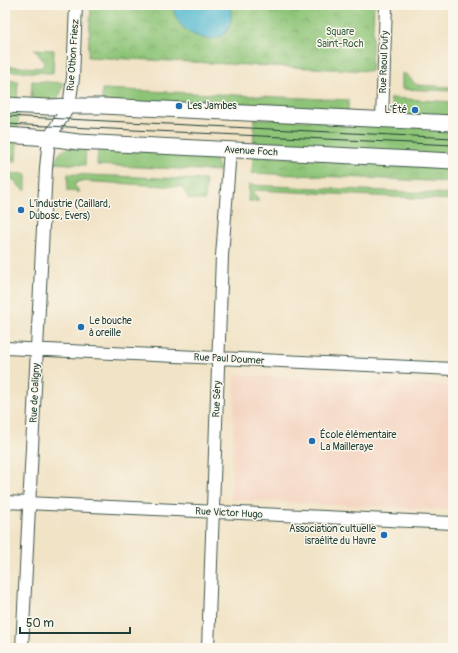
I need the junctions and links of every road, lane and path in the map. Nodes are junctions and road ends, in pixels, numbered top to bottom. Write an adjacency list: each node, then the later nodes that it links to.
1 (76, 5): 4 (street, Rue Othon Friesz)
2 (386, 5): 5 (street, Rue Raoul Dufy)
3 (5, 105): 4 (street)
4 (69, 106): 5 (street); 8 (street)
5 (382, 120): 6 (street)
6 (453, 123)
7 (5, 135): 8 (street, Avenue Foch)
8 (49, 138): 9 (street, Avenue Foch); 12 (street, Rue de Caligny)
9 (230, 150): 10 (street, Avenue Foch); 13 (street, Rue Séry)
10 (453, 161)
11 (5, 348): 12 (street, Rue Paul Doumer)
12 (37, 350): 13 (street, Rue Paul Doumer); 16 (street, Rue de Caligny)
13 (219, 358): 14 (street, Rue Paul Doumer); 17 (street, Rue Séry)
14 (453, 369)
15 (5, 502): 16 (street, Rue Victor Hugo)
16 (30, 503): 17 (street, Rue Victor Hugo); 19 (street, Rue de Caligny)
17 (213, 512): 18 (street, Rue Victor Hugo); 20 (street, Rue Séry)
18 (453, 523)
19 (22, 648)
20 (208, 648)

